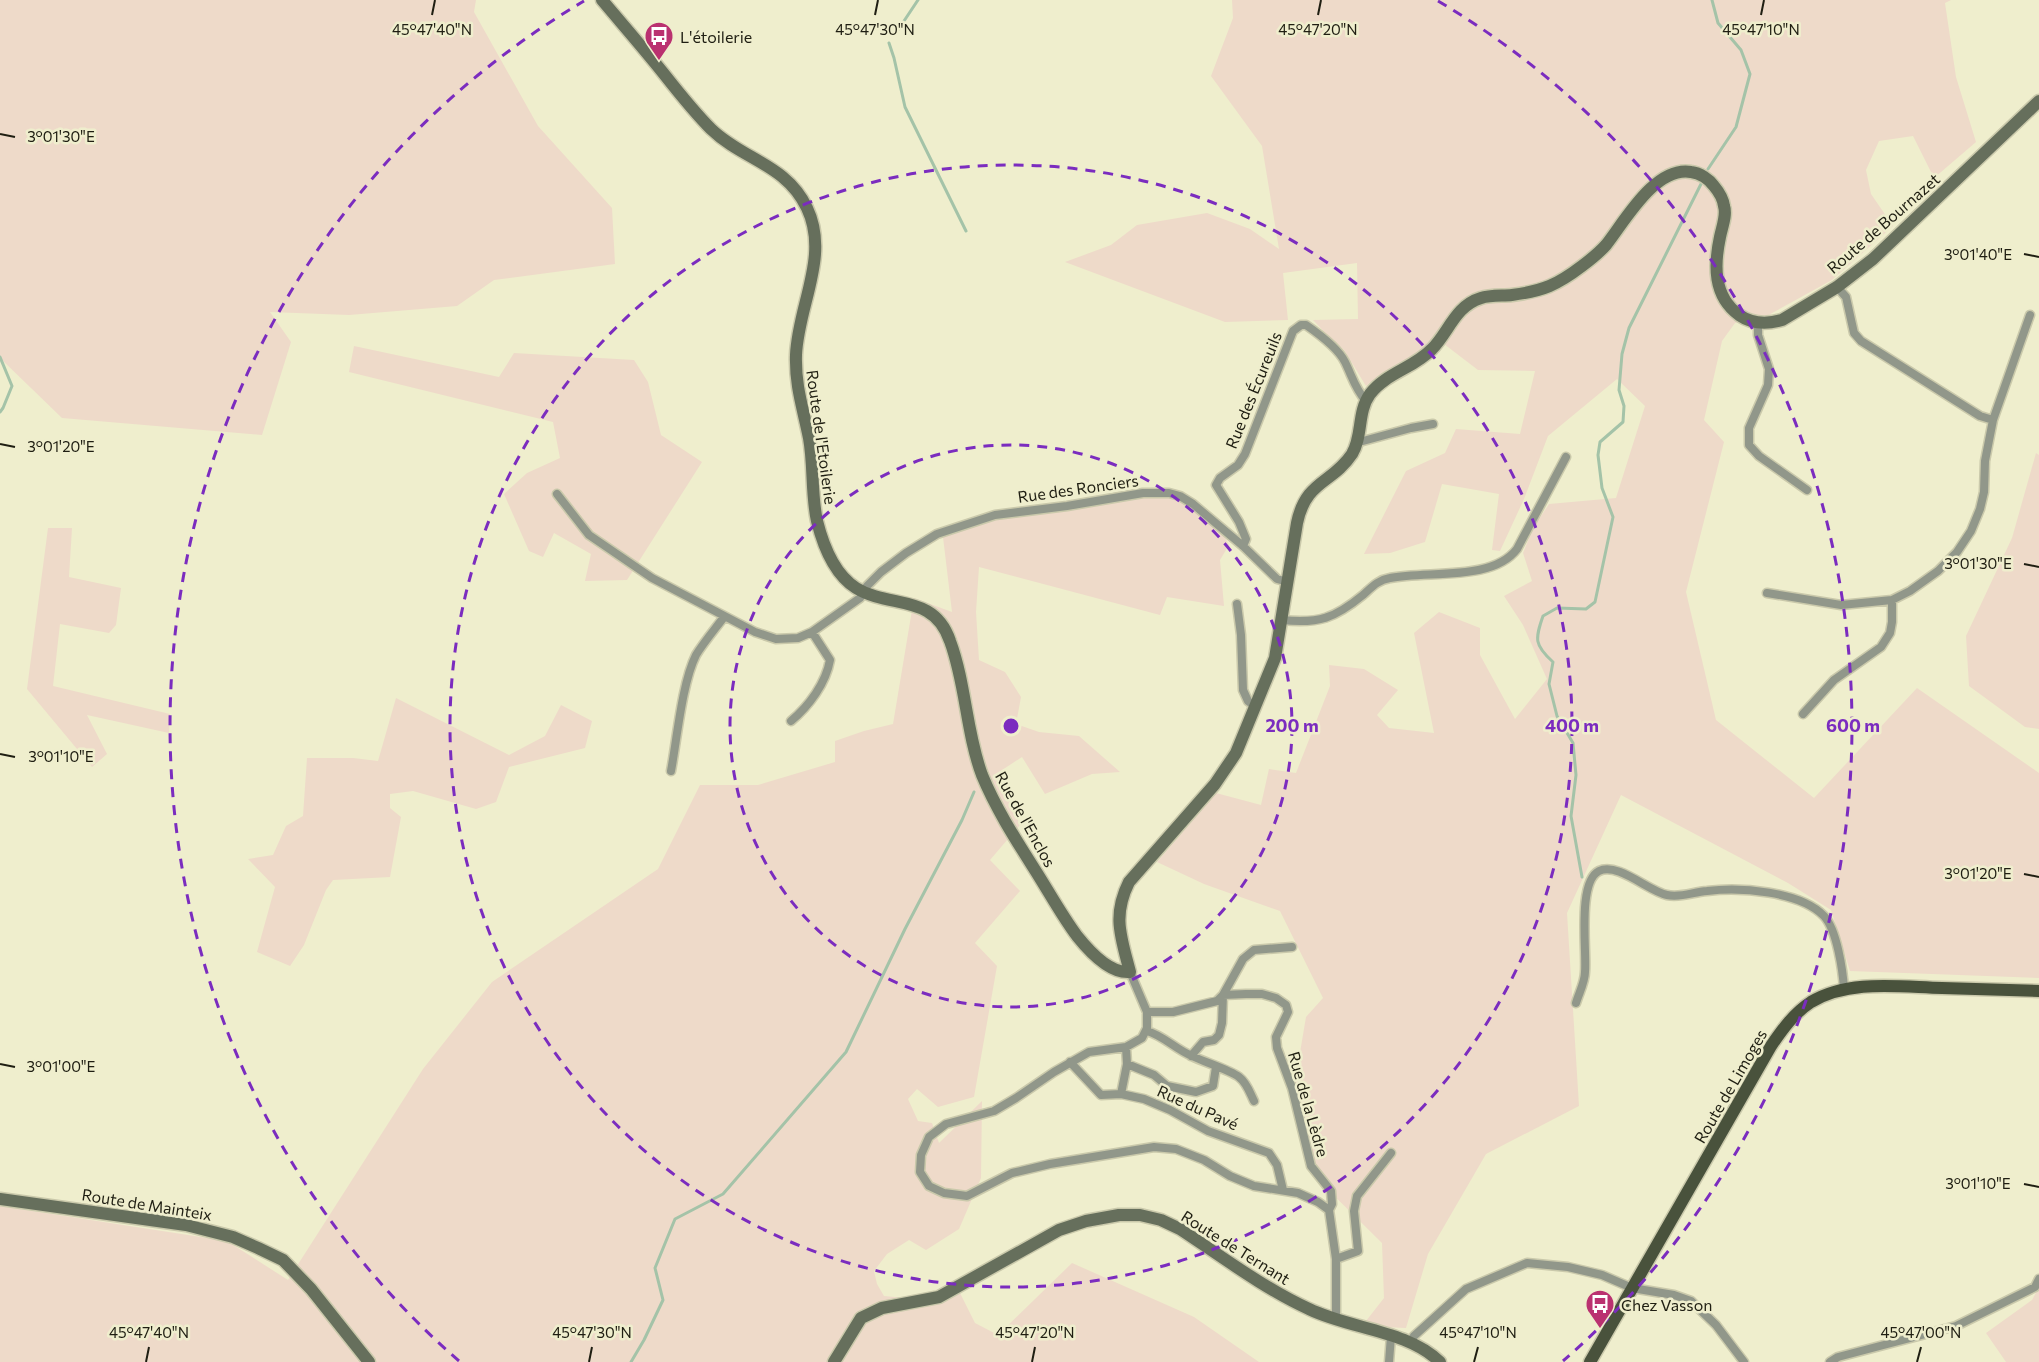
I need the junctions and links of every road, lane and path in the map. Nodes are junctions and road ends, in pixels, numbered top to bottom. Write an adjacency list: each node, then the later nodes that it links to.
1 (602, 0): 15 (street, Route de l'Etoilerie)
2 (2039, 101): 3 (street, Route de Bournazet)
3 (1837, 286): 5 (street, Route de Bournazet); 7 (street)
4 (2030, 315): 7 (street)
5 (1758, 323): 6 (street); 11 (street)
6 (1366, 401): 9 (street); 13 (street, Rue des Écureuils)
7 (1993, 420): 17 (street)
8 (1433, 424): 9 (street)
9 (1357, 440): 14 (street)
10 (1566, 457): 20 (street)
11 (1807, 490)
12 (557, 494): 19 (street)
13 (1243, 546): 14 (street, Rue des Ronciers); 15 (street, Rue des Ronciers)
14 (1288, 582): 20 (street)
15 (864, 592): 21 (street, Rue des Ronciers); 27 (street, Rue de l'Enclos)
16 (1767, 593): 17 (street)
17 (1892, 600): 23 (street)
18 (1237, 604): 22 (street)
19 (724, 617): 21 (street); 25 (street)
20 (1282, 620): 22 (street)
21 (813, 632): 24 (street)
22 (1256, 707): 27 (street)
23 (1803, 714)
24 (791, 721)
25 (671, 771)
26 (1292, 947): 30 (street)
27 (1130, 972): 32 (street)
28 (1844, 990): 29 (main road, Route de Limoges); 31 (street); 47 (main road, Route de Limoges)
29 (2039, 992)
30 (1223, 995): 32 (street, Rue de la Lèdre); 35 (street); 44 (street, Rue de la Lèdre)
31 (1576, 1003)
32 (1147, 1012): 33 (street)
33 (1147, 1031): 34 (street); 35 (street)
34 (1126, 1047): 36 (street); 37 (street)
35 (1191, 1056): 38 (street)
36 (1070, 1062): 39 (street, Rue du Pavé); 42 (street)
37 (1126, 1064): 38 (street); 39 (street)
38 (1216, 1067): 40 (street)
39 (1120, 1094): 42 (street, Rue du Pavé)
40 (1254, 1101)
41 (1391, 1153): 45 (street)
42 (1283, 1190): 44 (street)
43 (0, 1199): 51 (street, Route de Mainteix)
44 (1329, 1210): 45 (street)
45 (1336, 1259): 48 (street)
46 (2039, 1279): 57 (street)
47 (1632, 1288): 50 (street); 55 (main road, Route de Limoges); 56 (street)
48 (1335, 1319): 49 (street, Route de Ternant); 52 (street, Route de Ternant)
49 (1391, 1336): 50 (street, Route de Ternant); 53 (street)
50 (1410, 1342): 54 (street, Route de Ternant)
51 (369, 1362)
52 (834, 1362)
53 (1389, 1362)
54 (1440, 1362)
55 (1590, 1362)
56 (1744, 1362)
57 (1830, 1362)

